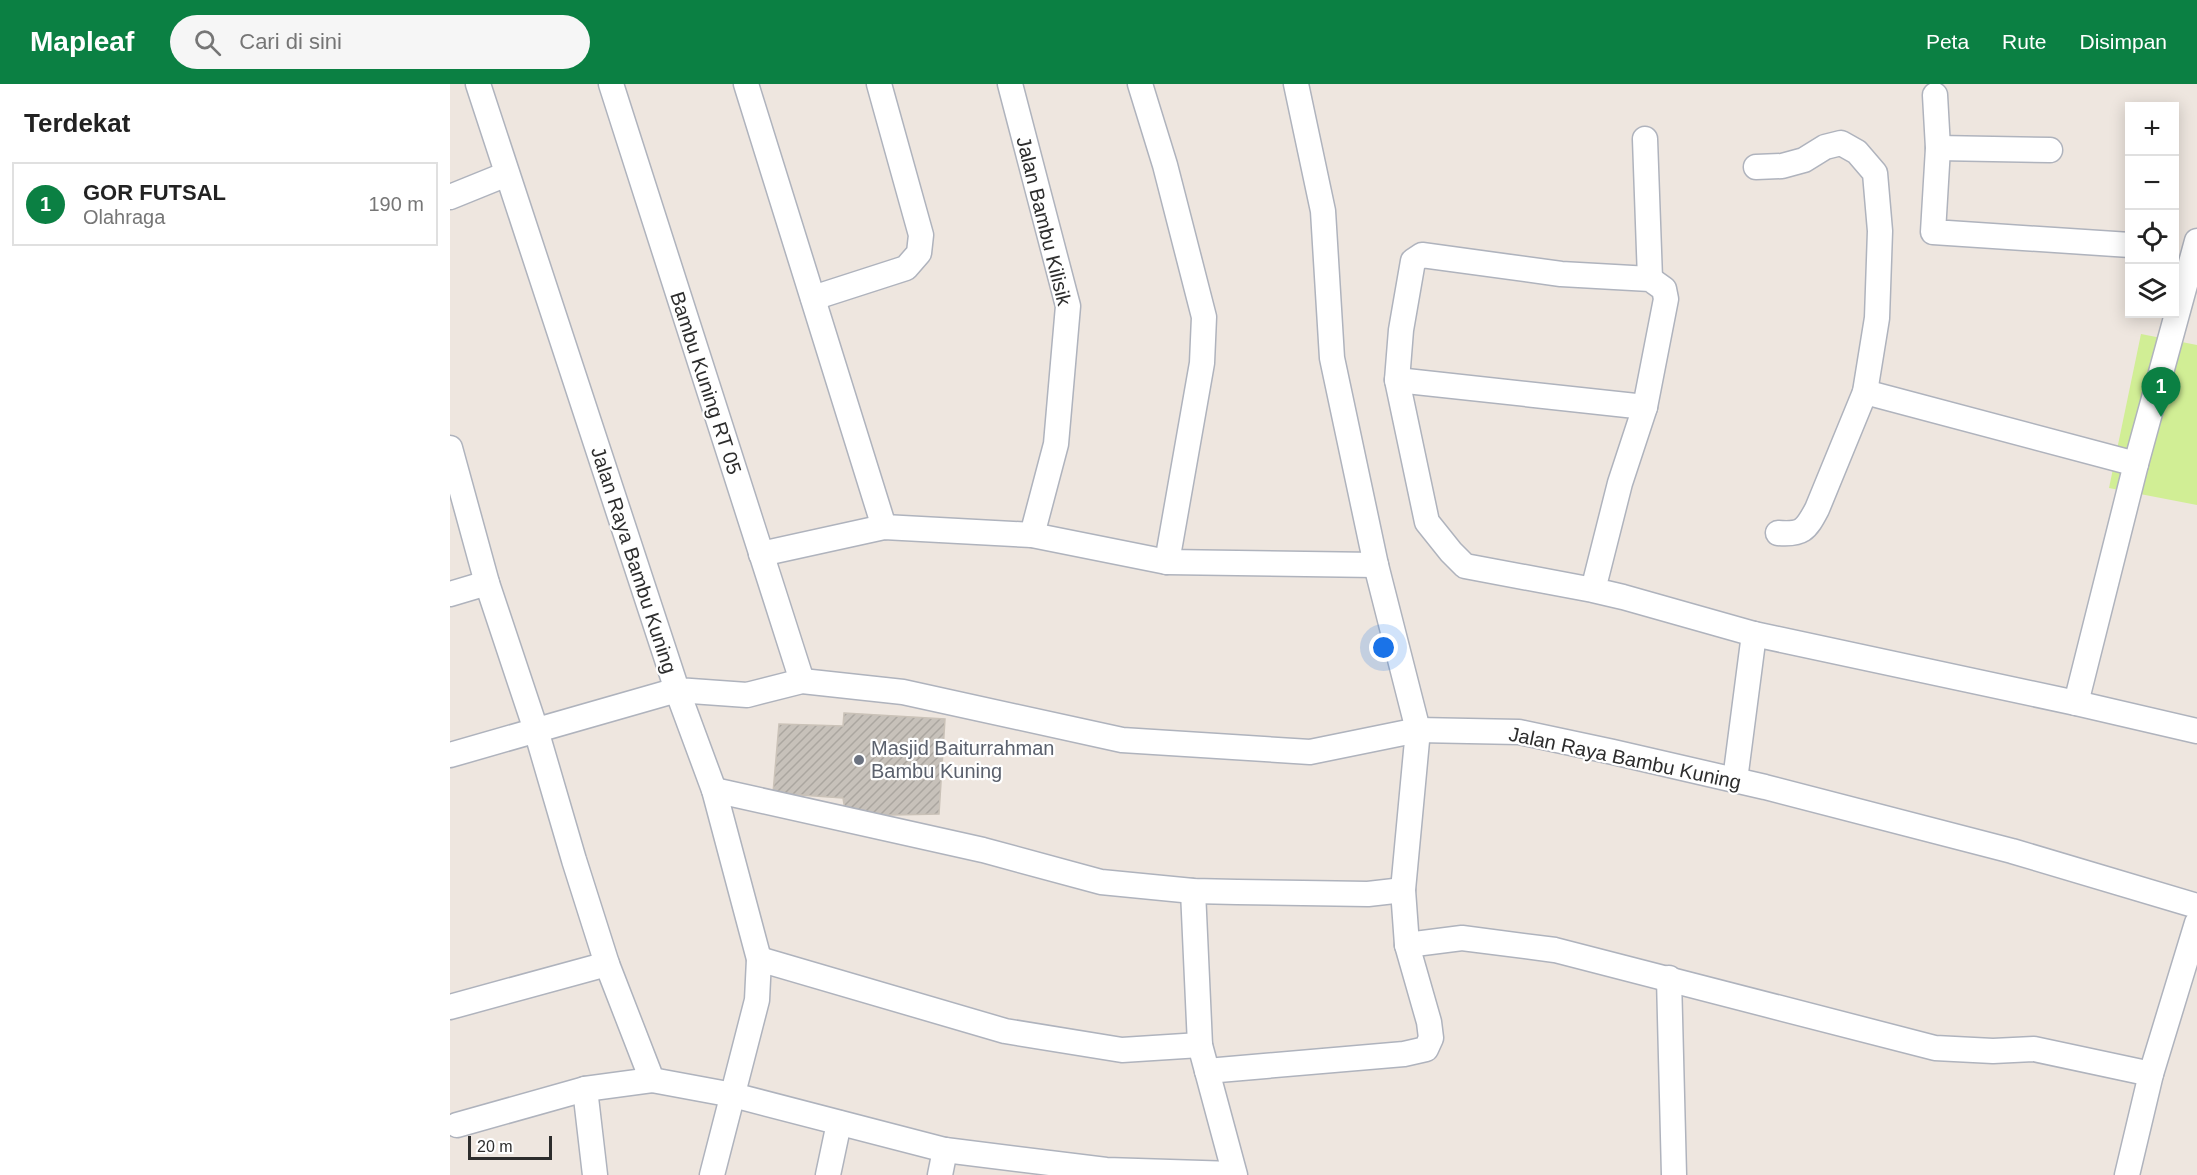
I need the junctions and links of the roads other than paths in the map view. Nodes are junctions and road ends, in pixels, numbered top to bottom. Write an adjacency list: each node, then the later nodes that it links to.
1 (478, 84): 13 (street, Jalan Raya Bambu Kuning)
2 (611, 84): 27 (street, Bambu Kuning RT 05)
3 (746, 84): 18 (street)
4 (879, 84): 18 (street)
5 (1010, 84): 26 (street, Jalan Bambu Kilisik)
6 (1140, 84): 28 (street)
7 (1296, 84): 29 (street)
8 (1935, 94): 10 (street)
9 (1645, 139): 17 (street)
10 (1938, 148): 11 (street); 15 (street)
11 (2050, 150)
12 (1756, 167): 20 (street)
13 (507, 174): 14 (street); 35 (street, Jalan Raya Bambu Kuning)
14 (450, 197)
15 (2125, 245)
16 (2188, 246): 23 (street)
17 (1650, 279): 19 (street); 21 (street)
18 (813, 298): 24 (street)
19 (1397, 380): 21 (street); 31 (street)
20 (1865, 392): 23 (street); 25 (street)
21 (1645, 407): 31 (street)
22 (451, 452): 30 (street)
23 (2136, 464): 36 (street)
24 (884, 527): 26 (street); 27 (street)
25 (1778, 533)
26 (1032, 535): 28 (street)
27 (761, 554): 34 (street, Bambu Kuning RT 05)
28 (1167, 562): 29 (street)
29 (1376, 566): 38 (street)
30 (487, 583): 32 (street); 37 (street)
31 (1593, 590): 33 (street)
32 (450, 594)
33 (1754, 634): 36 (street); 41 (street)
34 (802, 681): 35 (street, Jalan Raya Bambu Kuning); 38 (street, Jalan Raya Bambu Kuning)
35 (676, 690): 37 (street); 42 (street)
36 (2076, 703): 39 (street)
37 (536, 730): 40 (street); 49 (street)
38 (1418, 730): 41 (street, Jalan Raya Bambu Kuning); 43 (street)
39 (2197, 731)
40 (450, 754)
41 (1735, 780): 45 (street, Jalan Raya Bambu Kuning)
42 (714, 790): 44 (street); 48 (street)
43 (1403, 890): 44 (street); 47 (street)
44 (1193, 891): 52 (street)
45 (2197, 906)
46 (2197, 923): 54 (street)
47 (1418, 944): 50 (street); 53 (street)
48 (759, 959): 52 (street); 57 (street)
49 (607, 964): 51 (street); 55 (street)
50 (1669, 978): 54 (street); 67 (street)
51 (450, 1007)
52 (1200, 1045): 53 (street)
53 (1207, 1071): 62 (street)
54 (2151, 1074): 68 (street)
55 (652, 1080): 56 (street); 57 (street)
56 (585, 1089): 59 (street); 63 (street)
57 (733, 1095): 58 (street); 64 (street)
58 (839, 1123): 60 (street); 65 (street)
59 (457, 1125)
60 (945, 1150): 61 (street); 66 (street)
61 (1097, 1172): 62 (street)
62 (1235, 1174)
63 (595, 1175)
64 (712, 1175)
65 (828, 1175)
66 (940, 1175)
67 (1674, 1175)
68 (2127, 1175)

